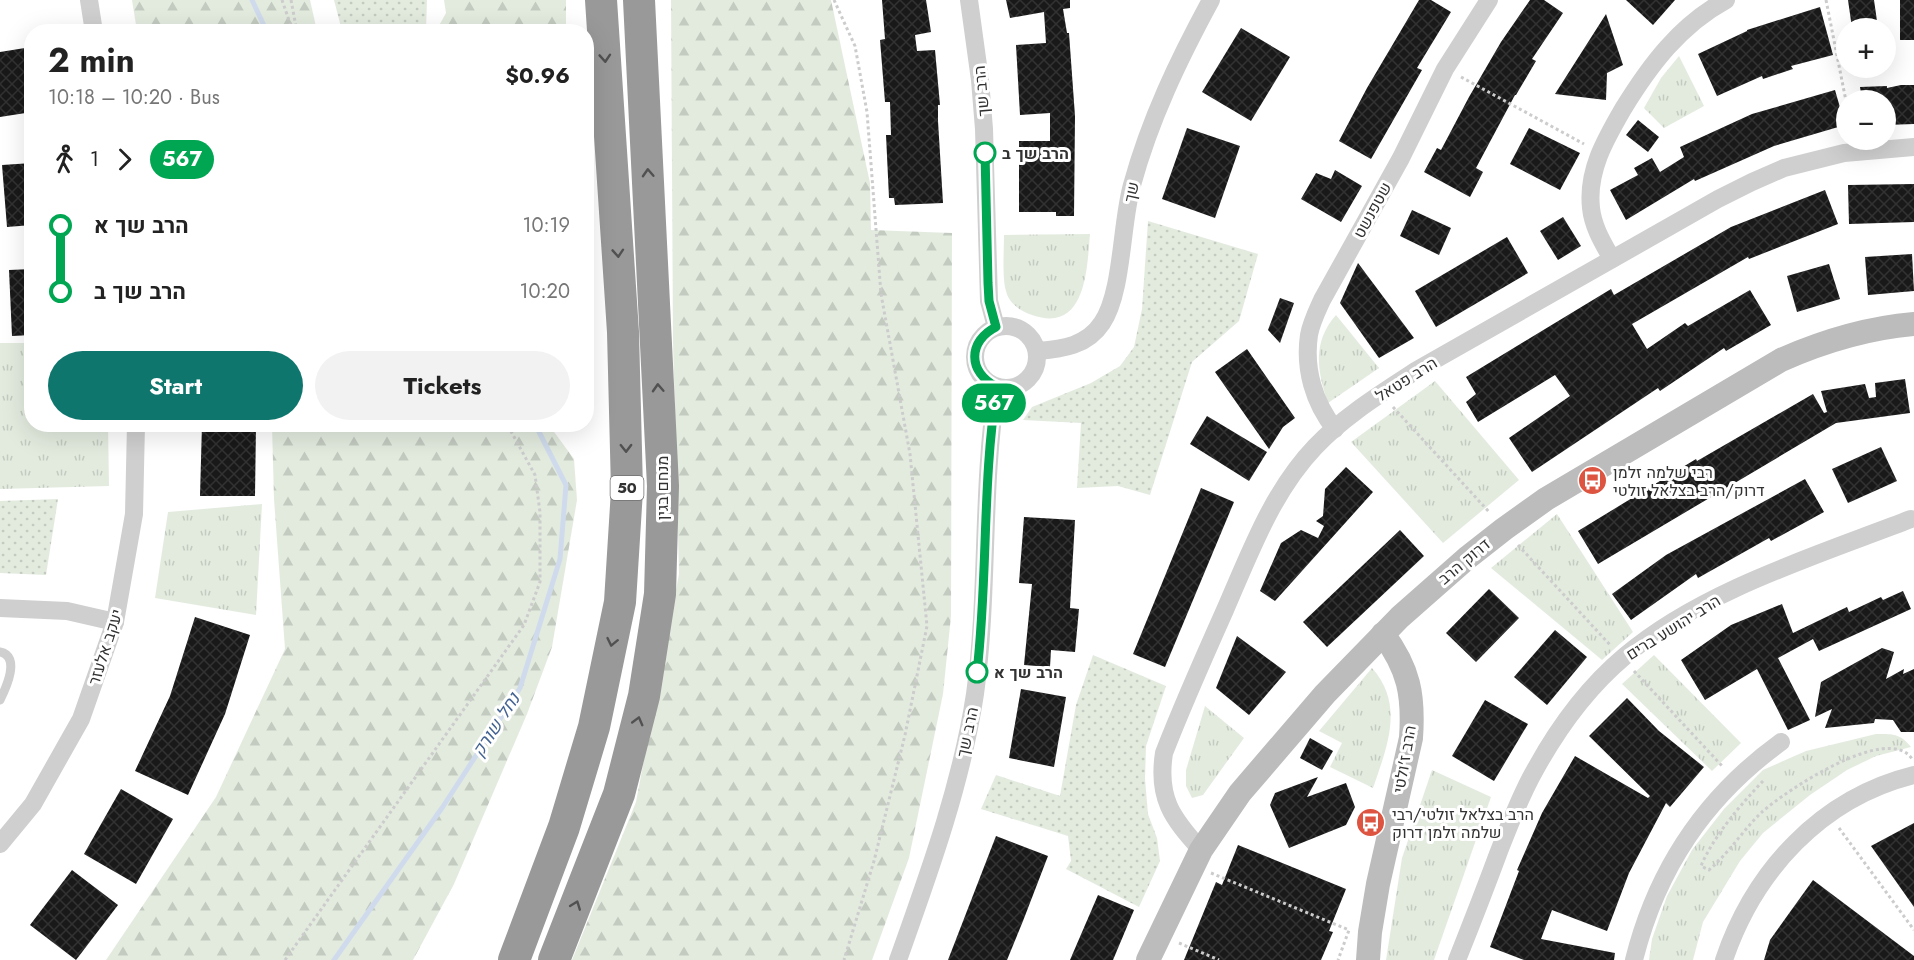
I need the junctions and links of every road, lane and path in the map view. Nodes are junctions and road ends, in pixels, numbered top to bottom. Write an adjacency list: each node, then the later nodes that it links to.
1 (89, 0): 12 (street)
2 (282, 0): 13 (path)
3 (291, 0): 14 (path)
4 (601, 0): 47 (highway, 50, one-way to 47)
5 (639, 0): 48 (highway, מנחם בגין / 50, one-way to 5)
6 (834, 0): 49 (path)
7 (969, 0): 21 (street, הרב שך)
8 (1211, 0): 22 (street, שך)
9 (1489, 0): 15 (street, שטפנשט)
10 (1726, 0): 18 (street)
11 (1826, 0): 16 (path)
12 (93, 24)
13 (292, 24)
14 (294, 24)
15 (1445, 69): 18 (path); 25 (street, שטפנשט)
16 (1844, 90)
17 (1914, 147): 19 (street, הרב פטאל)
18 (1599, 152): 19 (street)
19 (1612, 259): 24 (street, הרב פטאל)
20 (1914, 324): 29 (street, דרוק הרב)
21 (996, 327): 22 (street); 23 (street)
22 (1038, 351): 23 (street)
23 (997, 387): 50 (street, הרב שך)
24 (1382, 394): 25 (street, הרב פטאל); 29 (path)
25 (1335, 429): 43 (street, הרב פטאל)
26 (136, 432): 31 (street, יעקב אלעזר)
27 (511, 432): 46 (path)
28 (1911, 519): 34 (street, הרב יהושע ברים)
29 (1504, 529): 32 (street, דרוק הרב); 34 (path)
30 (0, 608): 31 (street)
31 (115, 622): 42 (street, יעקב אלעזר)
32 (1383, 634): 43 (street, דרוק הרב); 54 (street, הרב ז'ולטי)
33 (0, 652): 35 (lane)
34 (1622, 658): 40 (path); 55 (street, הרב יהושע ברים)
35 (0, 700)
36 (1781, 742): 40 (street)
37 (1914, 763): 39 (path)
38 (1914, 775): 41 (street)
39 (1767, 777)
40 (1734, 780): 56 (street)
41 (1829, 814): 44 (path); 57 (street)
42 (0, 844)
43 (1197, 858): 45 (street, דרוק הרב); 53 (path)
44 (1914, 930)
45 (1159, 935): 51 (street, דרוק הרב); 52 (path)
46 (285, 960)
47 (514, 960)
48 (555, 960)
49 (844, 960)
50 (898, 960)
51 (1148, 960)
52 (1219, 960)
53 (1338, 960)
54 (1368, 960)
55 (1457, 960)
56 (1634, 960)
57 (1724, 960)

